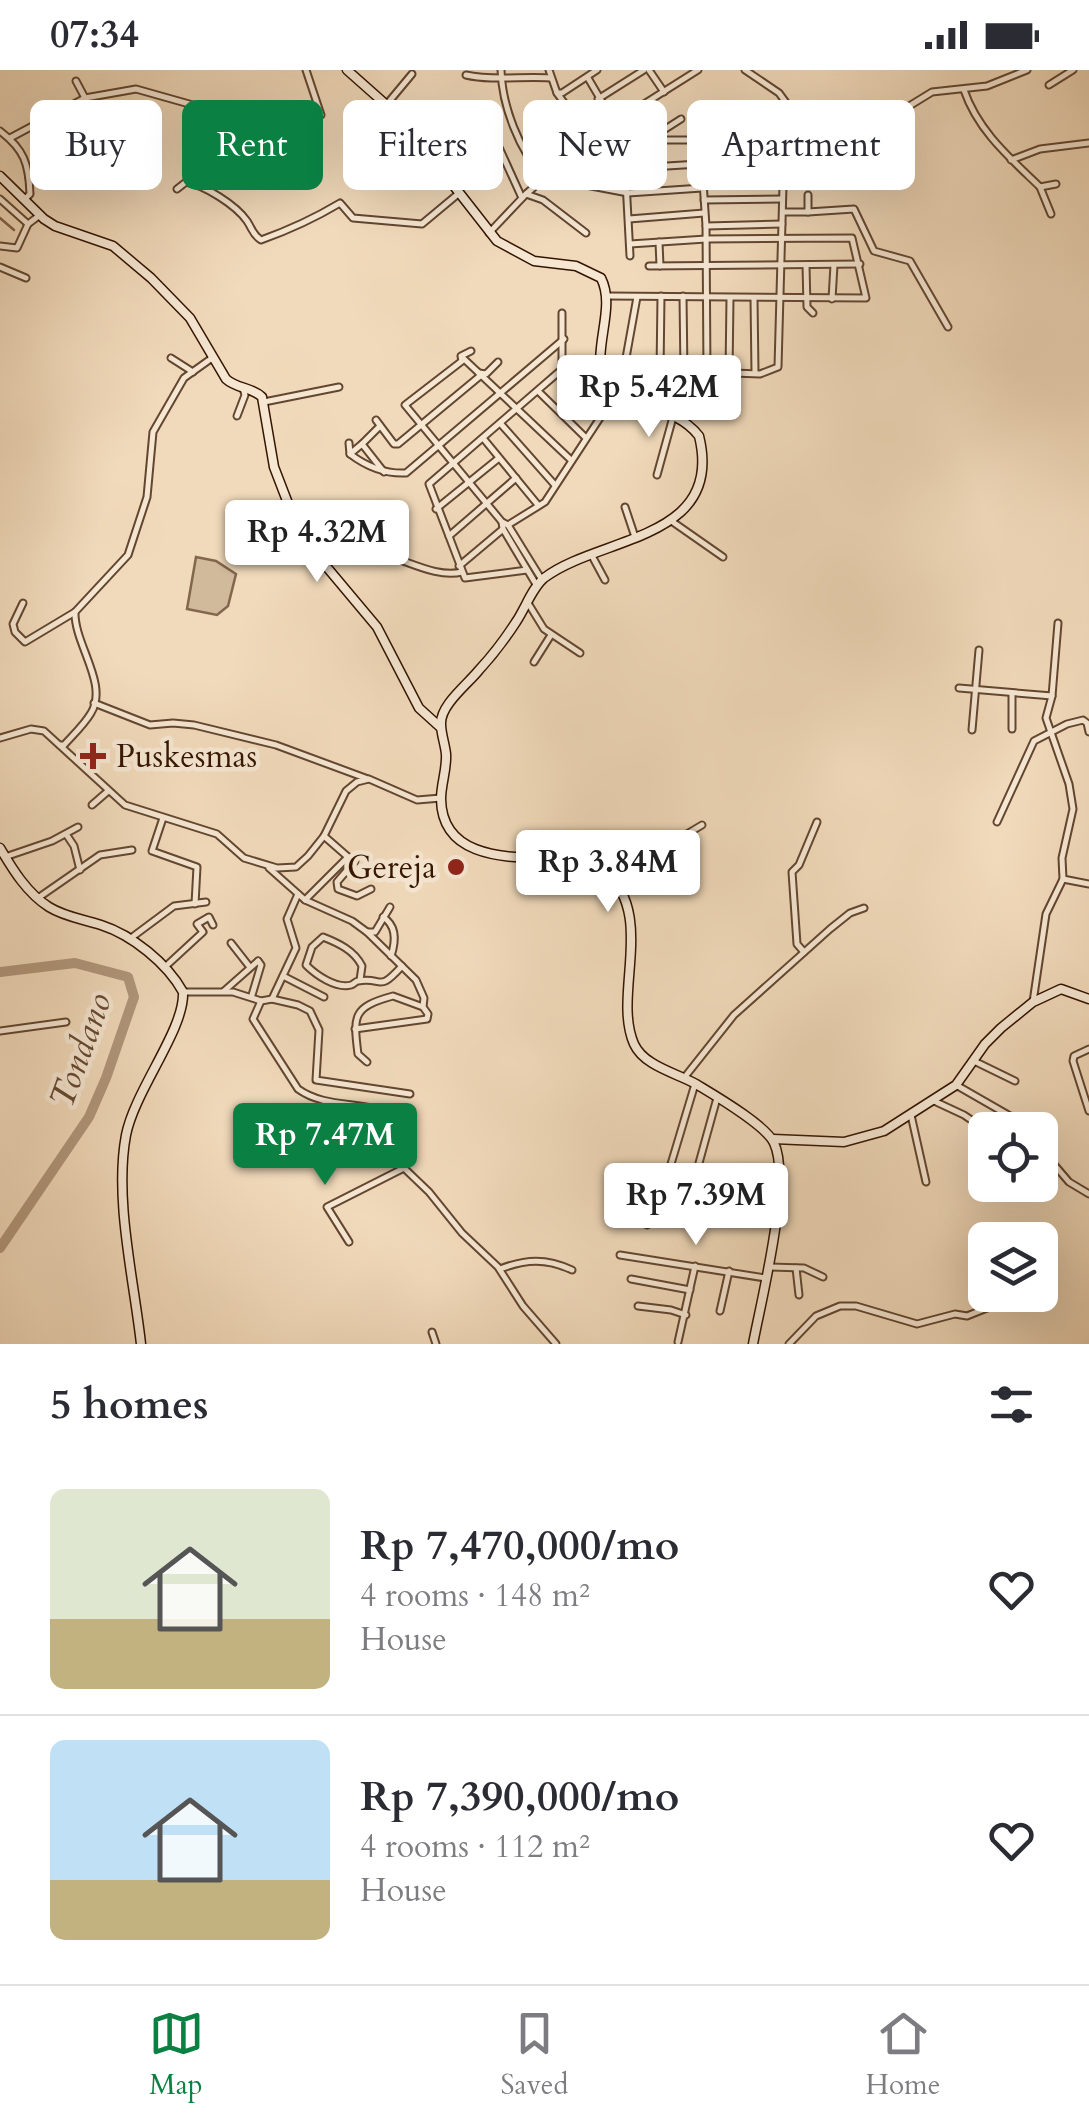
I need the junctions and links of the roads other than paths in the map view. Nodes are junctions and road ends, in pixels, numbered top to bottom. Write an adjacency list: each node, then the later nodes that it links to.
1 (306, 70): 20 (street)
2 (347, 70): 21 (street)
3 (647, 70): 16 (street); 19 (street)
4 (698, 70): 16 (street)
5 (746, 70): 15 (street)
6 (1027, 70): 15 (street)
7 (1074, 70): 14 (street)
8 (502, 73): 11 (street); 12 (street); 30 (street)
9 (592, 73): 17 (street); 19 (street)
10 (412, 74): 22 (street)
11 (550, 74): 17 (street)
12 (466, 76)
13 (76, 82): 18 (street)
14 (1049, 85)
15 (964, 90): 33 (street)
16 (664, 92): 24 (street)
17 (557, 93): 23 (street)
18 (85, 98): 25 (street); 29 (street)
19 (598, 99)
20 (316, 100)
21 (383, 100)
22 (391, 100)
23 (562, 100)
24 (652, 100)
25 (182, 102)
26 (681, 120): 27 (street)
27 (667, 129)
28 (0, 131): 29 (street)
29 (10, 138): 50 (street)
30 (523, 143)
31 (1089, 143): 33 (street)
32 (503, 153): 48 (street)
33 (1011, 160): 36 (street)
34 (0, 176): 50 (street)
35 (1056, 184): 36 (street)
36 (1040, 187): 56 (street)
37 (177, 189): 46 (street)
38 (687, 189): 45 (street)
39 (455, 190): 46 (street)
40 (530, 190): 48 (street)
41 (612, 190): 45 (street)
42 (628, 190): 45 (street)
43 (703, 190): 52 (street)
44 (783, 190): 51 (street)
45 (628, 193): 58 (street)
46 (458, 194): 62 (street)
47 (808, 195): 54 (street)
48 (524, 196): 62 (street); 63 (street)
49 (0, 199): 59 (street)
50 (25, 199): 57 (street)
51 (782, 199): 52 (street); 53 (street)
52 (704, 200): 55 (street)
53 (783, 212): 54 (street); 60 (street)
54 (808, 212): 91 (street)
55 (704, 213): 58 (street); 61 (street)
56 (1051, 214)
57 (40, 215): 59 (street); 96 (street)
58 (628, 219): 67 (street)
59 (28, 224): 68 (street)
60 (782, 224): 61 (street); 64 (street)
61 (706, 226): 65 (street)
62 (489, 232): 79 (street)
63 (586, 233)
64 (781, 238): 65 (street); 72 (street); 73 (street)
65 (706, 239): 66 (street); 70 (street)
66 (658, 242): 67 (street); 77 (street)
67 (630, 244): 69 (street)
68 (0, 246)
69 (630, 256)
70 (705, 264): 73 (street); 77 (street); 82 (street)
71 (834, 264): 72 (street); 74 (street); 88 (street)
72 (860, 264): 88 (street)
73 (781, 265): 74 (street); 86 (street)
74 (806, 265): 87 (street)
75 (0, 266): 78 (street)
76 (649, 266): 77 (street)
77 (660, 266)
78 (26, 278)
79 (608, 296): 83 (street); 111 (street)
80 (661, 296): 81 (street); 83 (street); 101 (street)
81 (684, 296): 82 (street); 102 (street)
82 (706, 296): 84 (street); 103 (street)
83 (636, 297): 98 (street)
84 (730, 298): 85 (street); 104 (street)
85 (754, 298): 86 (street); 105 (street)
86 (780, 298): 87 (street); 105 (street)
87 (806, 299): 88 (street); 90 (street)
88 (832, 299)
89 (562, 313): 92 (street)
90 (812, 313)
91 (948, 327)
92 (564, 339): 99 (street); 110 (street)
93 (472, 352): 94 (street)
94 (460, 356): 106 (street); 118 (street)
95 (170, 358): 100 (street)
96 (212, 358): 100 (street); 108 (street)
97 (498, 362): 106 (street)
98 (624, 369): 101 (street); 111 (street)
99 (560, 371): 109 (street); 116 (street)
100 (192, 372): 151 (street)
101 (660, 372): 102 (street)
102 (684, 373): 103 (street)
103 (707, 373): 104 (street)
104 (729, 373): 105 (street)
105 (755, 373)
106 (478, 374): 110 (street); 118 (street)
107 (339, 387): 112 (street)
108 (244, 388): 112 (street); 115 (street)
109 (538, 390): 113 (street); 120 (street)
110 (498, 393): 113 (street); 123 (street)
111 (614, 393): 114 (street); 116 (street)
112 (264, 402): 144 (street)
113 (516, 408): 117 (street); 126 (street)
114 (674, 414): 129 (street); 137 (street)
115 (237, 416)
116 (598, 416): 120 (street)
117 (500, 423): 119 (street); 132 (street)
118 (419, 425): 122 (street); 123 (street)
119 (484, 438): 125 (street); 127 (street)
120 (586, 438): 126 (street)
121 (349, 443): 124 (street)
122 (362, 444): 124 (street); 128 (street)
123 (436, 444): 127 (street); 128 (street)
124 (350, 454): 128 (street)
125 (499, 458): 130 (street); 131 (street)
126 (572, 460): 132 (street)
127 (452, 463): 131 (street); 136 (street)
128 (384, 472)
129 (658, 475)
130 (516, 478): 133 (street); 134 (street)
131 (470, 483): 133 (street); 136 (street)
132 (555, 486): 134 (street)
133 (487, 503): 138 (street); 139 (street)
134 (539, 506): 138 (street)
135 (625, 506): 140 (street)
136 (436, 509): 139 (street)
137 (670, 520): 140 (street); 143 (street)
138 (504, 525): 141 (street); 145 (street)
139 (449, 536): 145 (street)
140 (636, 540): 142 (street)
141 (520, 552): 146 (street); 148 (street)
142 (591, 554): 147 (street); 148 (street)
143 (722, 557)
144 (322, 558): 145 (street); 162 (street)
145 (461, 569): 146 (street)
146 (527, 570): 148 (street)
147 (605, 580)
148 (539, 583): 149 (street)
149 (528, 602): 153 (street); 162 (street)
150 (24, 603): 151 (street)
151 (75, 612): 161 (street)
152 (1058, 623): 160 (street)
153 (552, 635): 155 (street); 156 (street)
154 (979, 650): 158 (street)
155 (580, 653)
156 (534, 662)
157 (959, 688): 158 (street)
158 (976, 690): 159 (street); 164 (street)
159 (1012, 693): 160 (street); 163 (street)
160 (1052, 696): 165 (street)
161 (94, 703): 168 (street); 169 (street)
162 (440, 726): 171 (street)
163 (1012, 729)
164 (972, 730)
165 (1050, 732): 166 (street); 175 (street); 187 (street)
166 (1089, 732)
167 (0, 738): 168 (street)
168 (60, 745): 170 (street)
169 (369, 779): 171 (street); 179 (street)
170 (107, 792): 172 (street); 173 (street)
171 (441, 798): 189 (street)
172 (92, 805)
173 (163, 818): 183 (street); 195 (street)
174 (817, 822): 203 (street)
175 (996, 822)
176 (702, 825): 189 (street)
177 (78, 826): 178 (street)
178 (66, 834): 181 (street); 185 (street)
179 (324, 836): 182 (street); 184 (street)
180 (132, 850): 185 (street)
181 (3, 857): 192 (street)
182 (348, 857): 190 (street); 193 (street)
183 (267, 866): 184 (street); 186 (street)
184 (287, 869): 186 (street)
185 (80, 870): 192 (street)
186 (281, 878): 191 (street)
187 (1063, 879): 188 (street); 217 (street)
188 (1089, 884)
189 (619, 889): 226 (street)
190 (371, 890)
191 (298, 894): 193 (street); 208 (street)
192 (38, 898): 201 (street)
193 (305, 900): 200 (street)
194 (206, 902): 195 (street)
195 (195, 904): 201 (street)
196 (390, 907): 198 (street)
197 (864, 908): 203 (street)
198 (383, 916): 200 (street); 204 (street)
199 (213, 924): 207 (street)
200 (367, 932): 204 (street)
201 (131, 938): 207 (street)
202 (231, 944): 205 (street)
203 (804, 952): 226 (street)
204 (391, 956): 206 (street)
205 (249, 966): 210 (street); 212 (street)
206 (402, 966): 209 (street); 218 (street)
207 (163, 969): 211 (street)
208 (283, 976): 213 (street); 215 (street)
209 (360, 980): 209 (street)
210 (224, 991): 211 (street); 212 (street)
211 (183, 992): 263 (street)
212 (252, 995): 216 (street)
213 (324, 997)
214 (1087, 998): 217 (street); 219 (street)
215 (272, 999): 216 (street); 230 (street)
216 (262, 1001): 239 (street)
217 (1034, 1002): 224 (street)
218 (423, 1007): 221 (street); 221 (street)
219 (1089, 1010)
220 (66, 1022): 222 (street)
221 (356, 1029): 225 (street)
222 (0, 1031)
223 (1089, 1049): 233 (street)
224 (974, 1061): 227 (street); 229 (street)
225 (367, 1062)
226 (684, 1078): 228 (street)
227 (1015, 1081)
228 (695, 1084): 231 (street); 243 (street)
229 (956, 1085): 232 (street); 234 (street)
230 (410, 1094)
231 (717, 1098): 237 (street); 238 (street)
232 (934, 1102): 235 (street); 236 (street)
233 (1089, 1111)
234 (1003, 1112)
235 (911, 1115): 237 (street); 241 (street)
236 (968, 1124)
237 (774, 1143): 247 (street)
238 (699, 1162)
239 (404, 1168): 244 (street); 249 (street)
240 (1058, 1169): 242 (street)
241 (926, 1182)
242 (1089, 1194)
243 (646, 1225)
244 (349, 1242)
245 (620, 1254): 246 (street)
246 (696, 1266): 251 (street); 255 (street)
247 (767, 1266): 248 (street); 253 (street)
248 (796, 1268): 252 (street); 256 (street)
249 (500, 1269): 250 (street); 265 (street)
250 (572, 1270)
251 (729, 1271): 253 (street); 258 (street)
252 (823, 1277)
253 (765, 1278): 266 (street)
254 (631, 1279): 255 (street)
255 (690, 1290): 260 (street)
256 (799, 1294)
257 (638, 1306): 260 (street)
258 (720, 1311)
259 (977, 1312): 267 (street)
260 (686, 1315): 262 (street)
261 (432, 1332): 264 (street)
262 (678, 1342)
263 (141, 1344)
264 (436, 1344)
265 (556, 1344)
266 (753, 1344)
267 (789, 1344)

